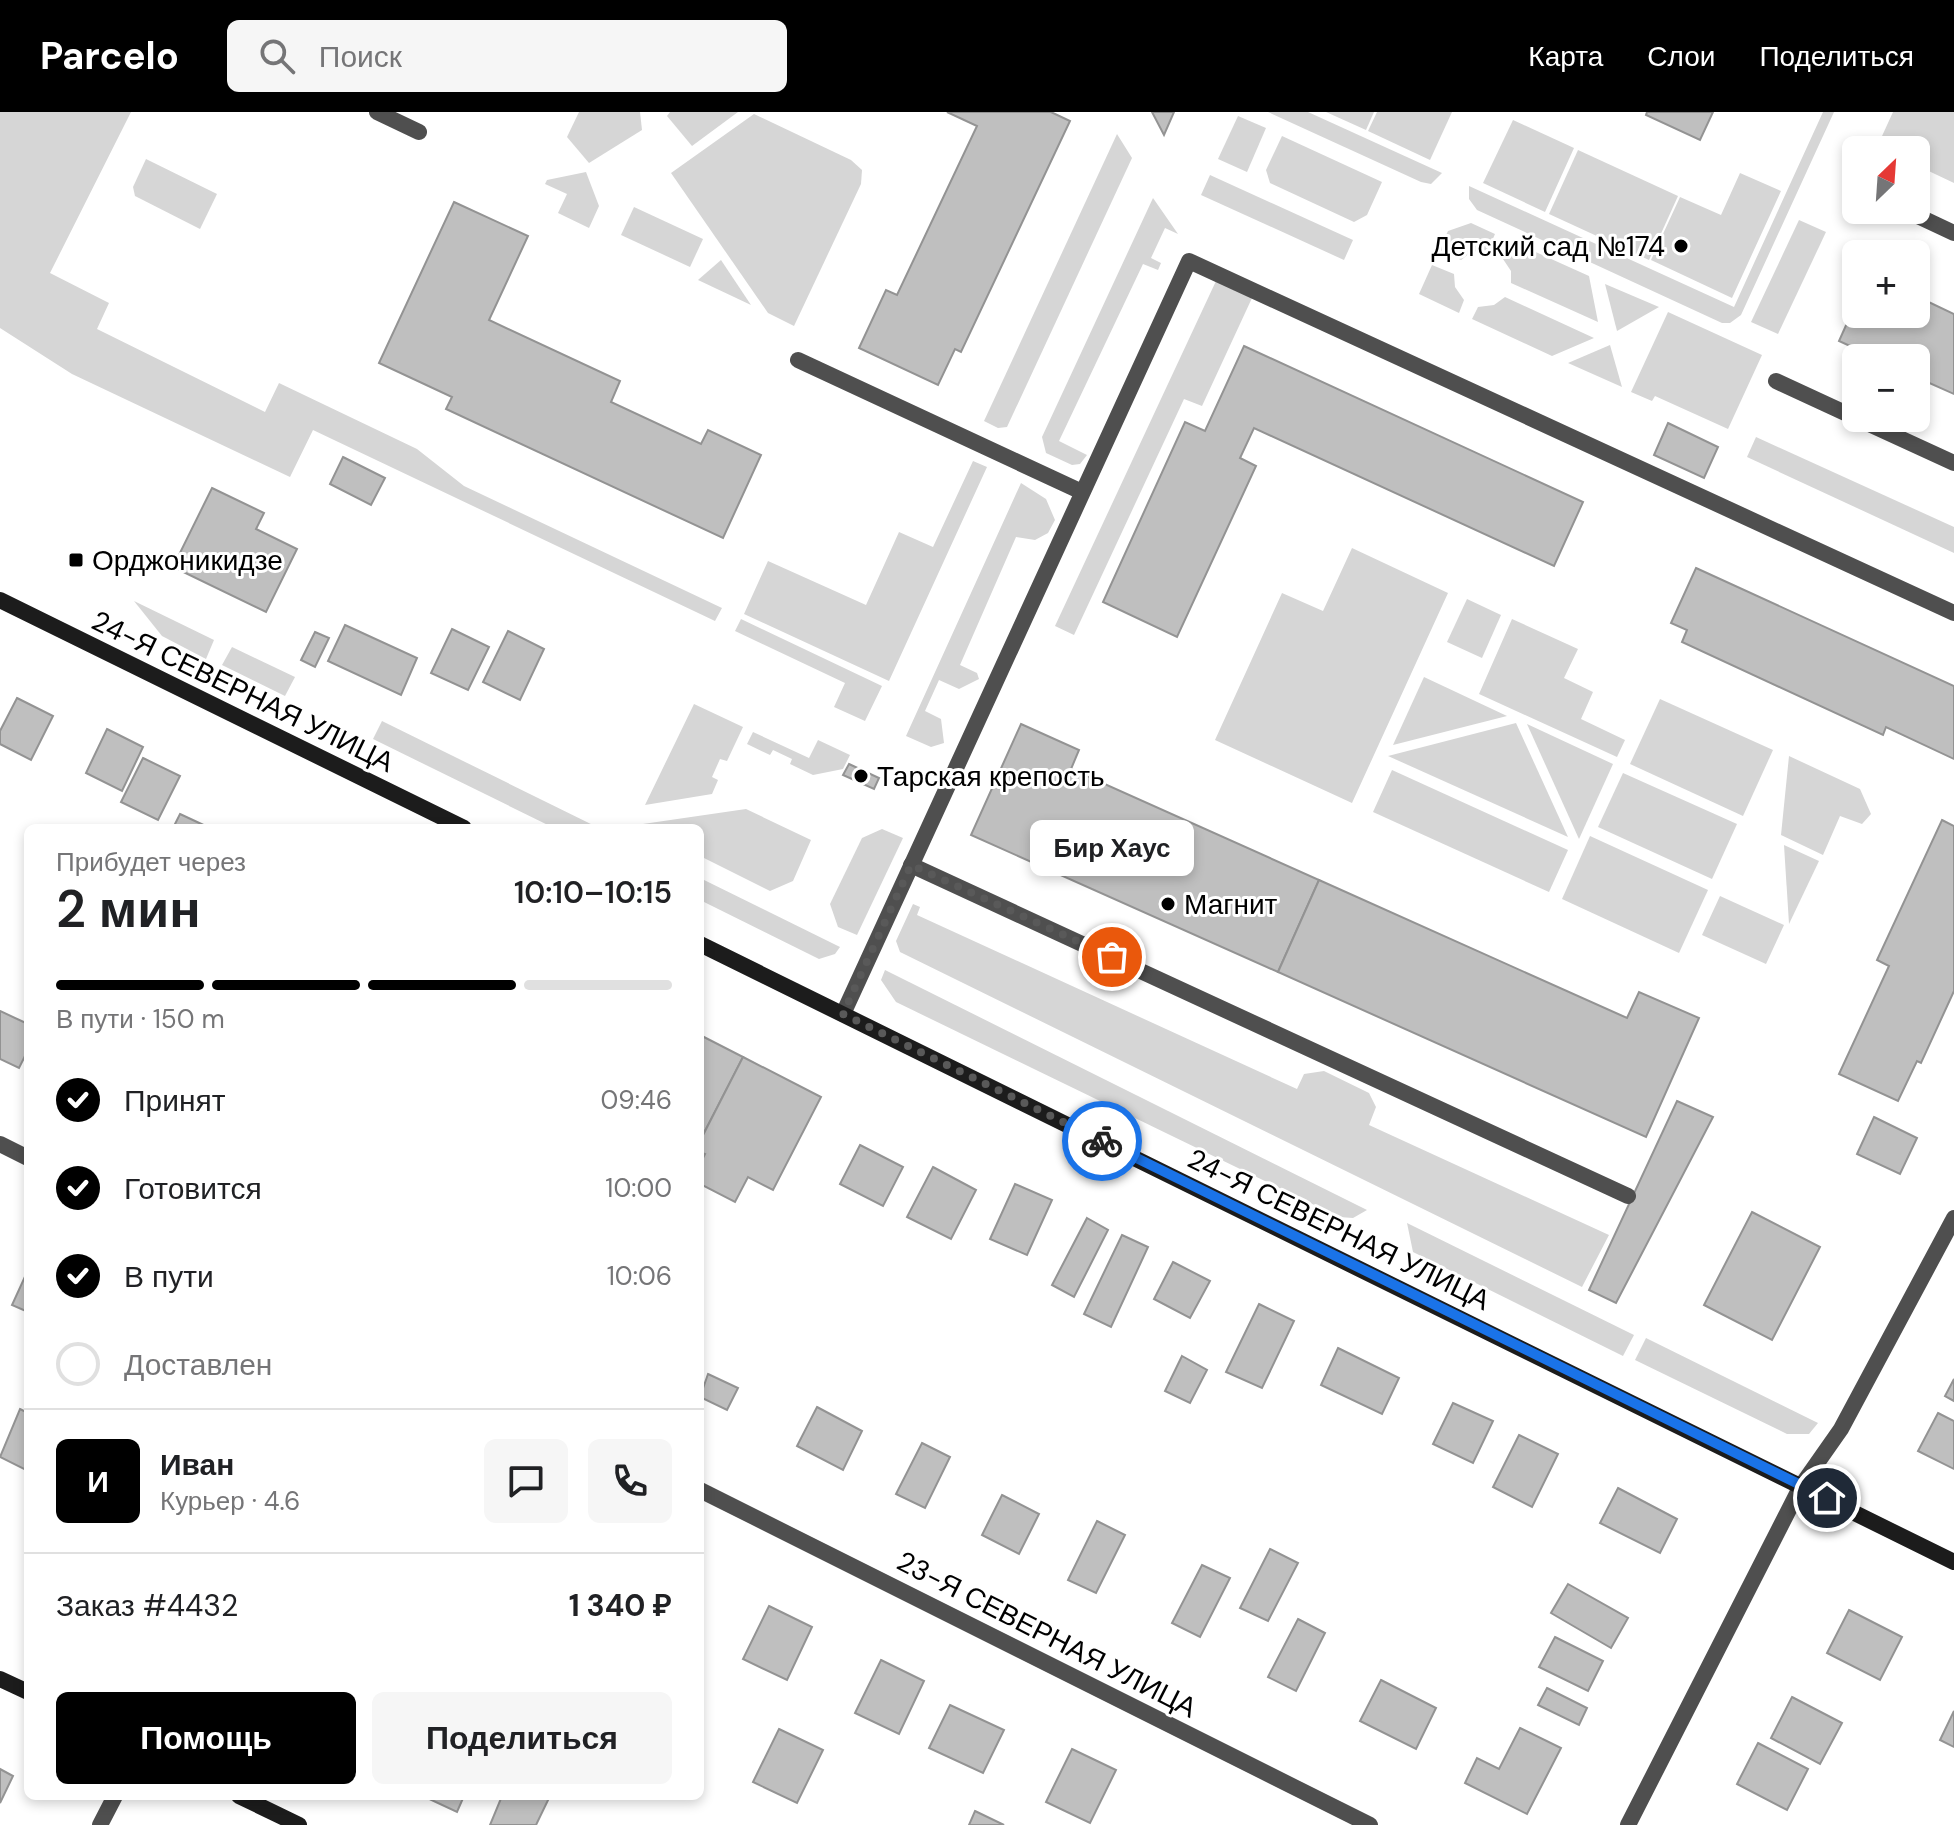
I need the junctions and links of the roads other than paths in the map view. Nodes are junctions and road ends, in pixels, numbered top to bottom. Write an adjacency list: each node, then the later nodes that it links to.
1 (377, 112): 2 (street)
2 (419, 132)
3 (1930, 222): 4 (street)
4 (1954, 233)
5 (798, 360): 10 (street)
6 (1776, 381): 7 (street)
7 (1842, 412)
8 (1886, 432): 9 (street)
9 (1954, 463)
10 (1082, 492): 12 (street); 14 (street)
11 (0, 600): 13 (main road, 24-Я СЕВЕРНАЯ УЛИЦА)
12 (1954, 613)
13 (456, 824)
14 (911, 865): 16 (street); 19 (street)
15 (704, 946): 16 (main road, 24-Я СЕВЕРНАЯ УЛИЦА)
16 (843, 1014): 21 (main road, 24-Я СЕВЕРНАЯ УЛИЦА)
17 (0, 1144): 18 (street)
18 (24, 1156)
19 (1628, 1196)
20 (1954, 1218): 21 (street)
21 (1801, 1486): 23 (main road, 24-Я СЕВЕРНАЯ УЛИЦА); 31 (street)
22 (704, 1492): 30 (street, 23-Я СЕВЕРНАЯ УЛИЦА)
23 (1954, 1562)
24 (0, 1679): 25 (main road)
25 (24, 1690)
26 (113, 1800): 28 (street)
27 (247, 1800): 29 (main road)
28 (100, 1825)
29 (299, 1825)
30 (1370, 1825)
31 (1628, 1825)

